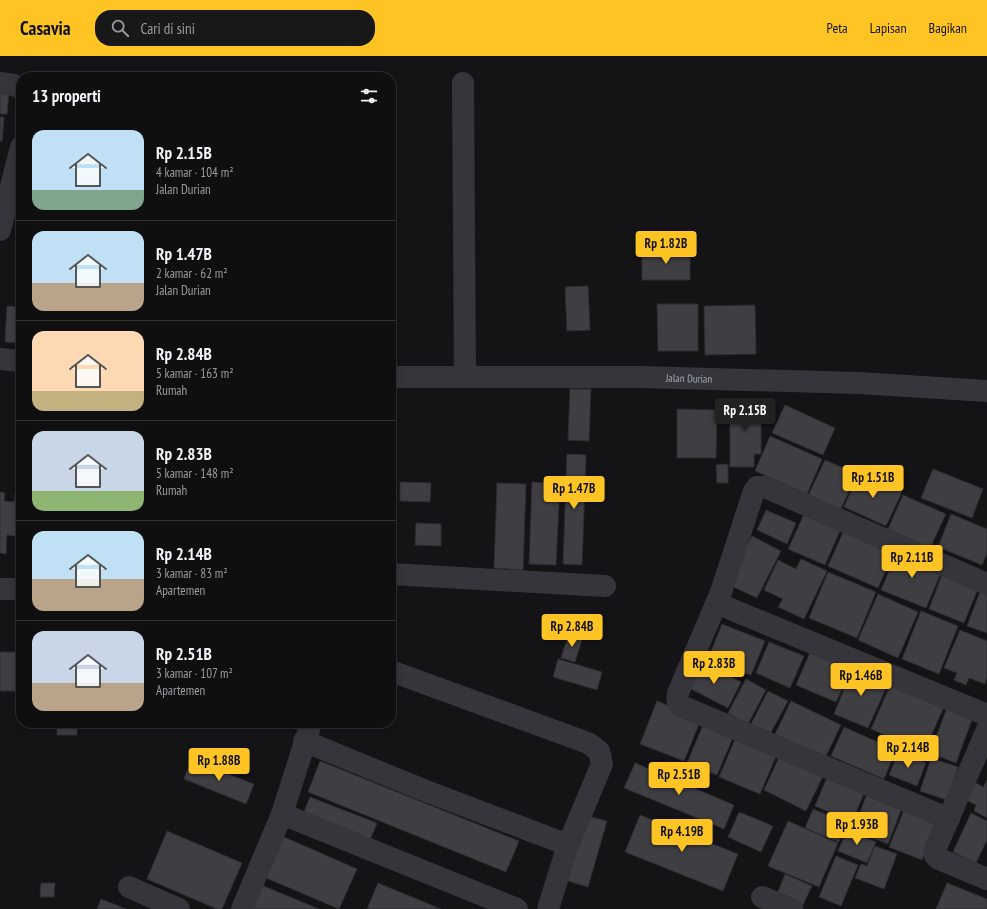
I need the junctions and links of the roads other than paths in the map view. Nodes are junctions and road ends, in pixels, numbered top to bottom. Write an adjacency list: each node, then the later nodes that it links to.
1 (463, 82): 9 (street)
2 (0, 83): 3 (street)
3 (16, 86)
4 (16, 168): 5 (street)
5 (0, 230)
6 (0, 359): 7 (street)
7 (16, 361)
8 (396, 377): 9 (street, Jalan Durian)
9 (465, 377): 10 (street, Jalan Durian)
10 (987, 391)
11 (396, 574): 13 (street)
12 (987, 584): 16 (street)
13 (605, 586)
14 (0, 589): 15 (street)
15 (16, 589)
16 (719, 597): 18 (street); 19 (street); 23 (street)
17 (396, 673): 24 (street)
18 (987, 700)
19 (987, 715)
20 (987, 730): 23 (street)
21 (308, 732): 22 (street); 24 (street)
22 (282, 814): 29 (street); 30 (street)
23 (949, 819): 25 (street)
24 (568, 845): 31 (street)
25 (987, 879)
26 (129, 887): 28 (street)
27 (762, 897): 32 (street)
28 (179, 909)
29 (242, 909)
30 (517, 909)
31 (548, 909)
32 (792, 909)

